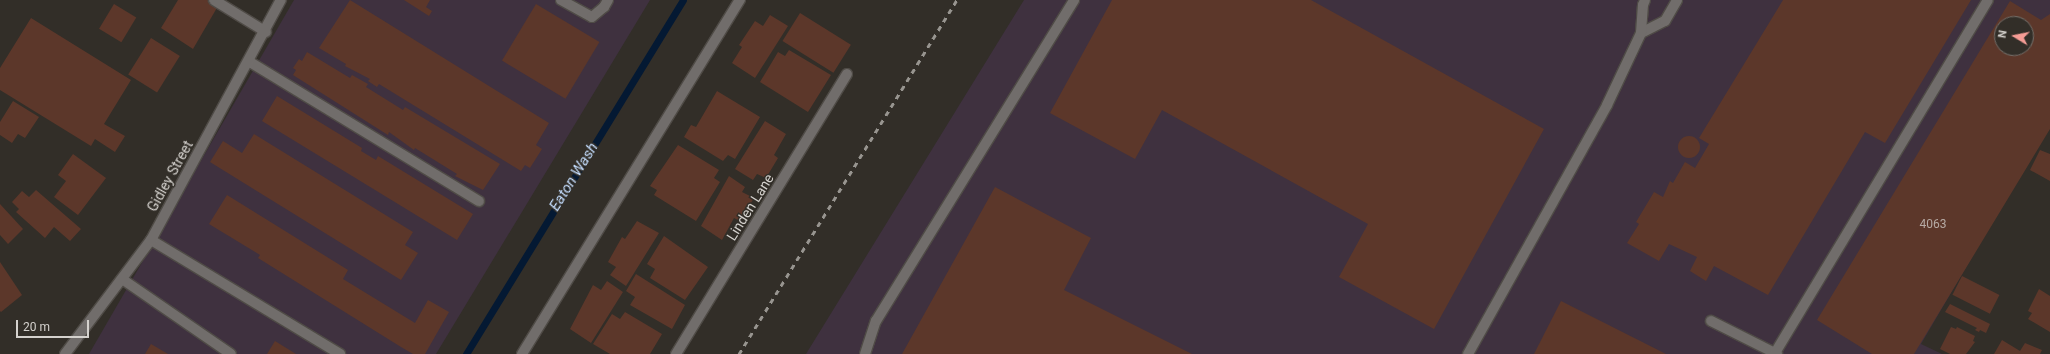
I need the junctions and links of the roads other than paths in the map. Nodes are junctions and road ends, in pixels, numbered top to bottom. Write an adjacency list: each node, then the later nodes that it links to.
1 (214, 0): 10 (street)
2 (281, 0): 10 (street, Gidley Street)
3 (561, 0): 4 (street)
4 (608, 0)
5 (740, 0): 21 (street)
6 (1074, 0): 23 (street)
7 (1646, 0): 11 (street)
8 (1677, 0): 11 (street)
9 (1988, 0): 25 (street)
10 (266, 32): 12 (street, Gidley Street)
11 (1641, 33): 24 (street)
12 (250, 62): 14 (street); 15 (street, Gidley Street)
13 (847, 74): 22 (street, Linden Lane)
14 (479, 201)
15 (151, 240): 16 (street, Gidley Street); 20 (street)
16 (122, 279): 18 (street, Gidley Street); 19 (street)
17 (1711, 321): 25 (street)
18 (65, 354)
19 (231, 354)
20 (340, 354)
21 (522, 354)
22 (676, 354)
23 (865, 354)
24 (1468, 354)
25 (1776, 354)

